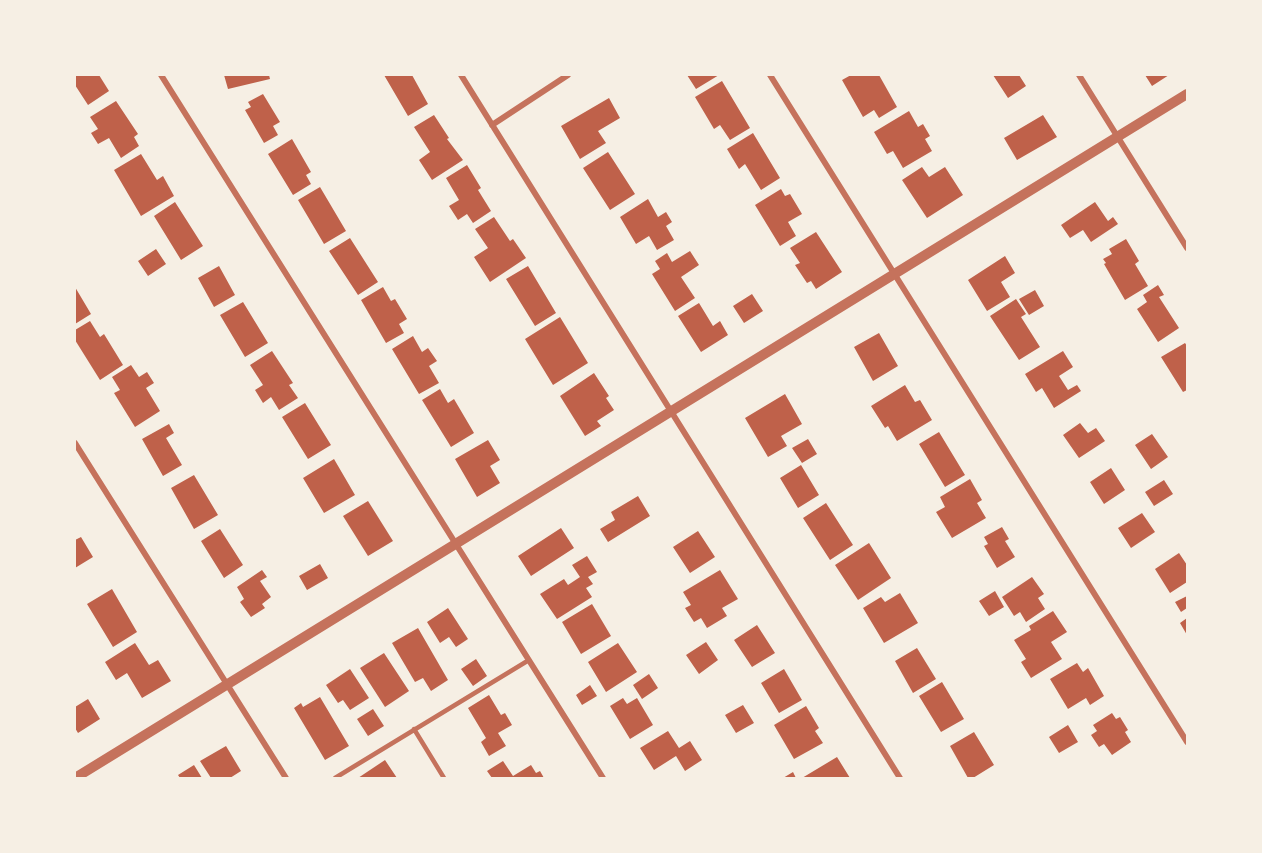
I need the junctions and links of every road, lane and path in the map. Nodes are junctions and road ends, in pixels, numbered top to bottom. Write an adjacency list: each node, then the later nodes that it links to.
1 (161, 75): 13 (street)
2 (461, 75): 7 (street)
3 (568, 75): 7 (street)
4 (770, 75): 10 (street)
5 (1079, 75): 8 (street)
6 (1187, 94): 8 (street)
7 (492, 125): 11 (street)
8 (1117, 137): 9 (street); 10 (street)
9 (1187, 248)
10 (894, 274): 11 (street); 17 (street)
11 (670, 411): 13 (street); 23 (street)
12 (75, 443): 15 (street)
13 (456, 545): 14 (street); 15 (street)
14 (530, 660): 16 (lane); 22 (street)
15 (227, 684): 18 (street); 19 (street)
16 (414, 729): 20 (lane); 21 (lane)
17 (1187, 741)
18 (75, 778)
19 (286, 778)
20 (335, 778)
21 (444, 778)
22 (603, 778)
23 (900, 778)

